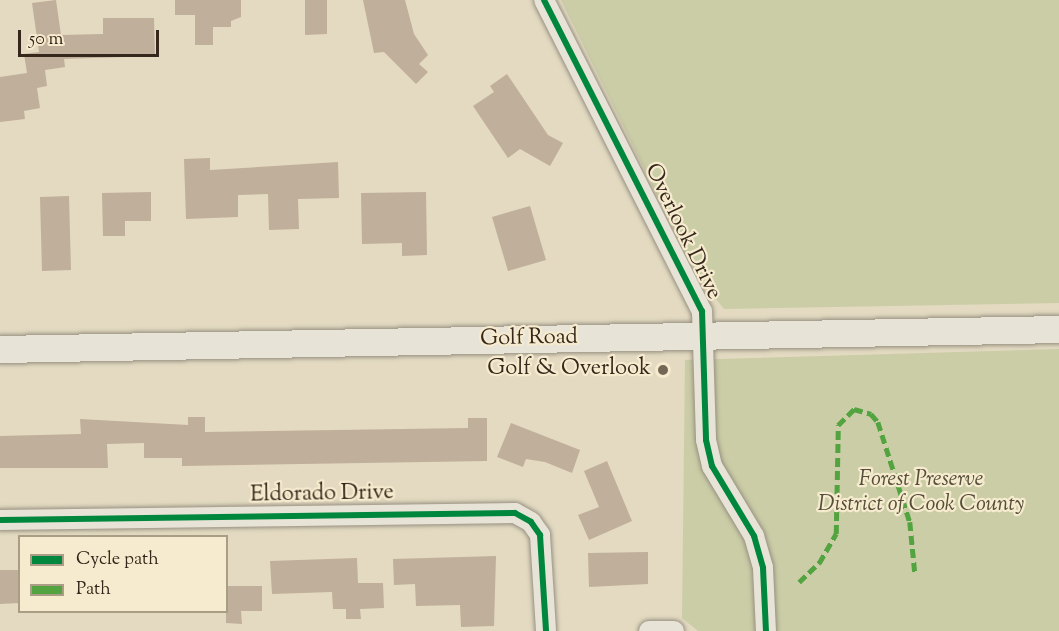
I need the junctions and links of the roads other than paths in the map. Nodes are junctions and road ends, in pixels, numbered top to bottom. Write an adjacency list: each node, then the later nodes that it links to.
1 (544, 0): 3 (street, Overlook Drive)
2 (1059, 329): 3 (main road, Golf Road)
3 (705, 336): 4 (main road, Golf Road); 9 (street, Overlook Drive)
4 (0, 349)
5 (0, 520): 6 (street, Eldorado Drive)
6 (546, 631)
7 (649, 631): 8 (street)
8 (673, 631)
9 (766, 631)

